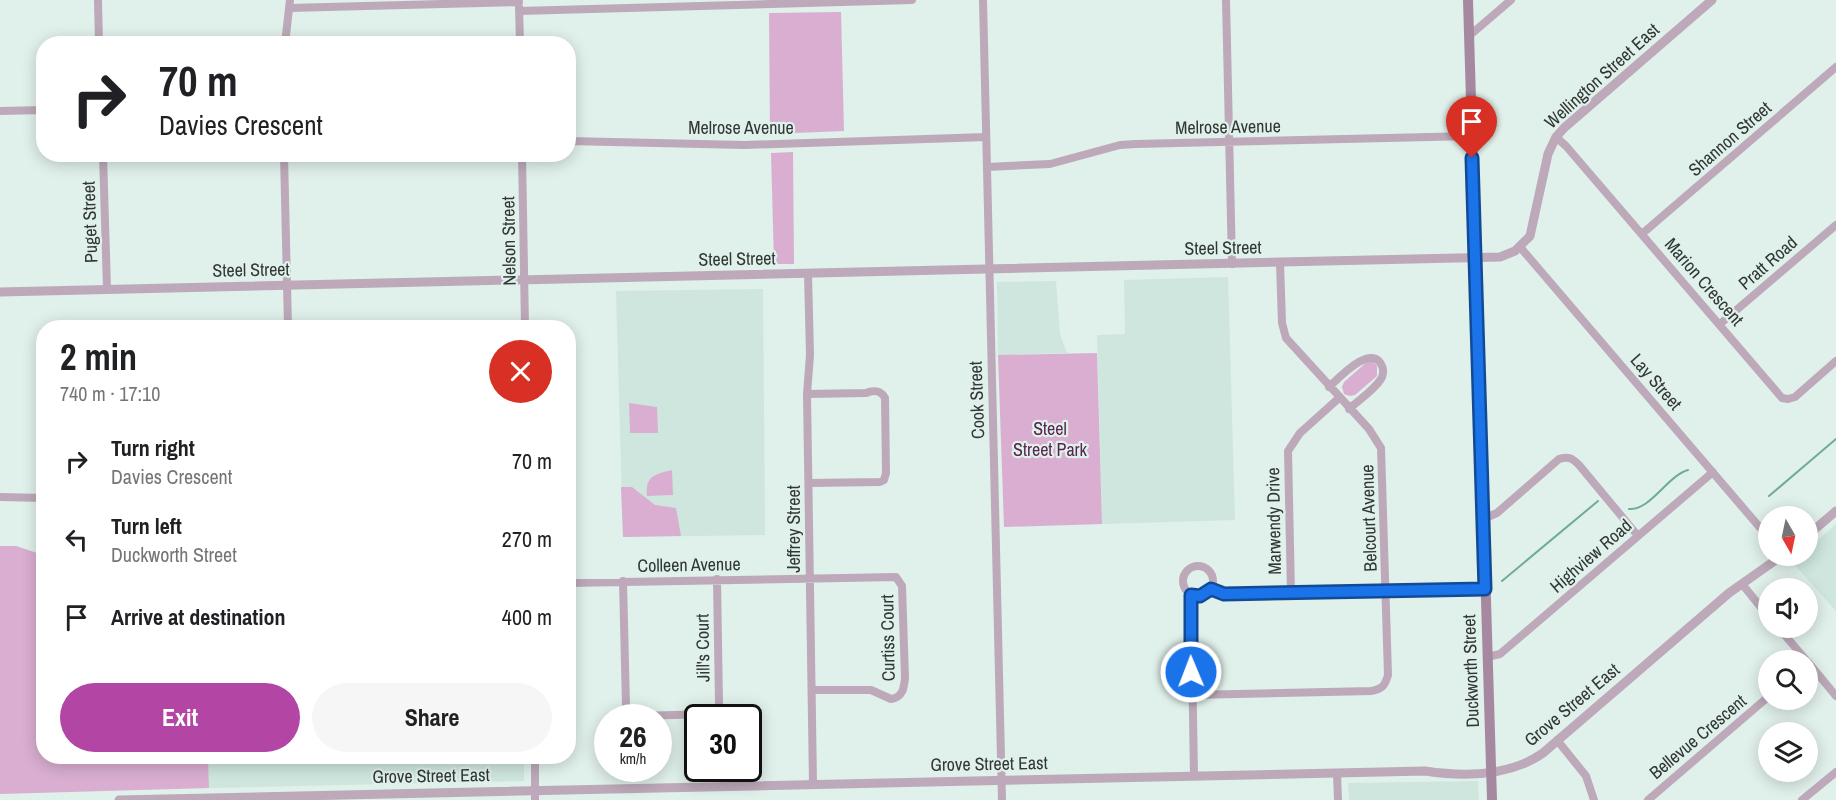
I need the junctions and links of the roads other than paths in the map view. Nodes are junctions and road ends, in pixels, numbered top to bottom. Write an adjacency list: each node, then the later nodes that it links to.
1 (98, 0): 11 (street)
2 (912, 0): 10 (street)
3 (982, 0): 19 (street, Cook Street)
4 (1226, 0): 22 (street)
5 (1468, 0): 14 (main road, Duckworth Street)
6 (1511, 0): 14 (street)
7 (1712, 0): 20 (street, Wellington Street East)
8 (519, 1): 9 (street); 10 (street)
9 (290, 4): 12 (street)
10 (519, 11): 13 (street)
11 (99, 36)
12 (286, 36)
13 (520, 36)
14 (1469, 36): 18 (main road, Duckworth Street)
15 (1836, 67): 28 (street, Shannon Street)
16 (36, 110): 17 (street)
17 (0, 111)
18 (1472, 136): 22 (street, Melrose Avenue); 30 (main road, Duckworth Street)
19 (986, 137): 21 (street, Melrose Avenue); 26 (street, Cook Street)
20 (1556, 137): 28 (street, Marion Crescent); 29 (street, Wellington Street East)
21 (576, 141)
22 (1229, 142): 26 (street, Melrose Avenue); 32 (street)
23 (103, 162): 37 (street, Puget Street)
24 (284, 162): 36 (street)
25 (522, 162): 35 (street, Nelson Street)
26 (987, 167): 33 (street, Cook Street)
27 (1836, 225): 41 (street, Pratt Road)
28 (1643, 233): 41 (street, Marion Crescent)
29 (1520, 247): 30 (street); 47 (street, Lay Street)
30 (1475, 258): 31 (street, Steel Street); 52 (main road, Duckworth Street)
31 (1280, 263): 32 (street, Steel Street); 43 (street, Belcourt Avenue)
32 (1232, 264): 33 (street, Steel Street)
33 (989, 269): 34 (street, Steel Street); 82 (street, Cook Street)
34 (808, 273): 35 (street, Steel Street); 44 (street, Jeffrey Street)
35 (524, 279): 36 (street, Steel Street); 40 (street, Nelson Street)
36 (287, 285): 37 (street, Steel Street); 39 (street)
37 (107, 289): 38 (street, Steel Street)
38 (0, 292)
39 (288, 320)
40 (525, 320)
41 (1720, 324): 42 (street, Marion Crescent)
42 (1836, 360)
43 (1329, 387): 45 (street, Belcourt Avenue); 46 (street)
44 (807, 394): 48 (street, Jeffrey Street); 48 (street)
45 (1340, 398): 46 (street, Belcourt Avenue); 65 (street, Marwendy Drive)
46 (1349, 408): 64 (street, Belcourt Avenue)
47 (1713, 472): 53 (street, Lay Street); 55 (street, Highview Road)
48 (809, 483): 57 (street, Jeffrey Street)
49 (0, 497): 50 (street)
50 (36, 498)
51 (1836, 511): 54 (street)
52 (1483, 519): 55 (street); 63 (main road, Duckworth Street)
53 (1758, 525)
54 (1818, 526)
55 (1638, 536): 70 (street, Highview Road)
56 (1768, 566): 61 (street, Grove Street East)
57 (810, 578): 58 (street, Colleen Avenue); 72 (street, Jeffrey Street); 72 (street, Curtiss Court)
58 (717, 579): 59 (street, Colleen Avenue); 59 (street, Jill's Court)
59 (623, 581): 60 (street, Colleen Avenue)
60 (576, 583)
61 (1742, 584): 67 (street); 76 (street, Grove Street East)
62 (1211, 589): 65 (street); 66 (street); 66 (street)
63 (1485, 589): 64 (street); 70 (main road, Duckworth Street)
64 (1387, 591): 65 (street); 73 (street, Belcourt Avenue)
65 (1291, 592)
66 (1191, 595): 73 (street)
67 (1758, 604)
68 (1787, 638): 69 (street)
69 (1797, 650)
70 (1486, 657): 80 (main road, Duckworth Street)
71 (1818, 675): 74 (street)
72 (812, 690): 83 (street, Jeffrey Street)
73 (1192, 695): 81 (street)
74 (1836, 696)
75 (1758, 706): 91 (street, Bellevue Crescent)
76 (1557, 740): 80 (street, Grove Street East); 90 (street)
77 (535, 764): 84 (street)
78 (1836, 772): 92 (street)
79 (1337, 773): 80 (street, Grove Street East); 81 (street, Grove Street East); 88 (street)
80 (1492, 773): 89 (main road, Duckworth Street)
81 (1194, 776): 82 (street, Grove Street East)
82 (1002, 780): 83 (street, Grove Street East); 87 (street, Cook Street)
83 (813, 784): 84 (street, Grove Street East)
84 (535, 795): 85 (street, Grove Street East)
85 (243, 799): 86 (street, Grove Street East)
86 (119, 800)
87 (1002, 800)
88 (1338, 800)
89 (1492, 800)
90 (1594, 800)
91 (1648, 800)
92 (1802, 800)

